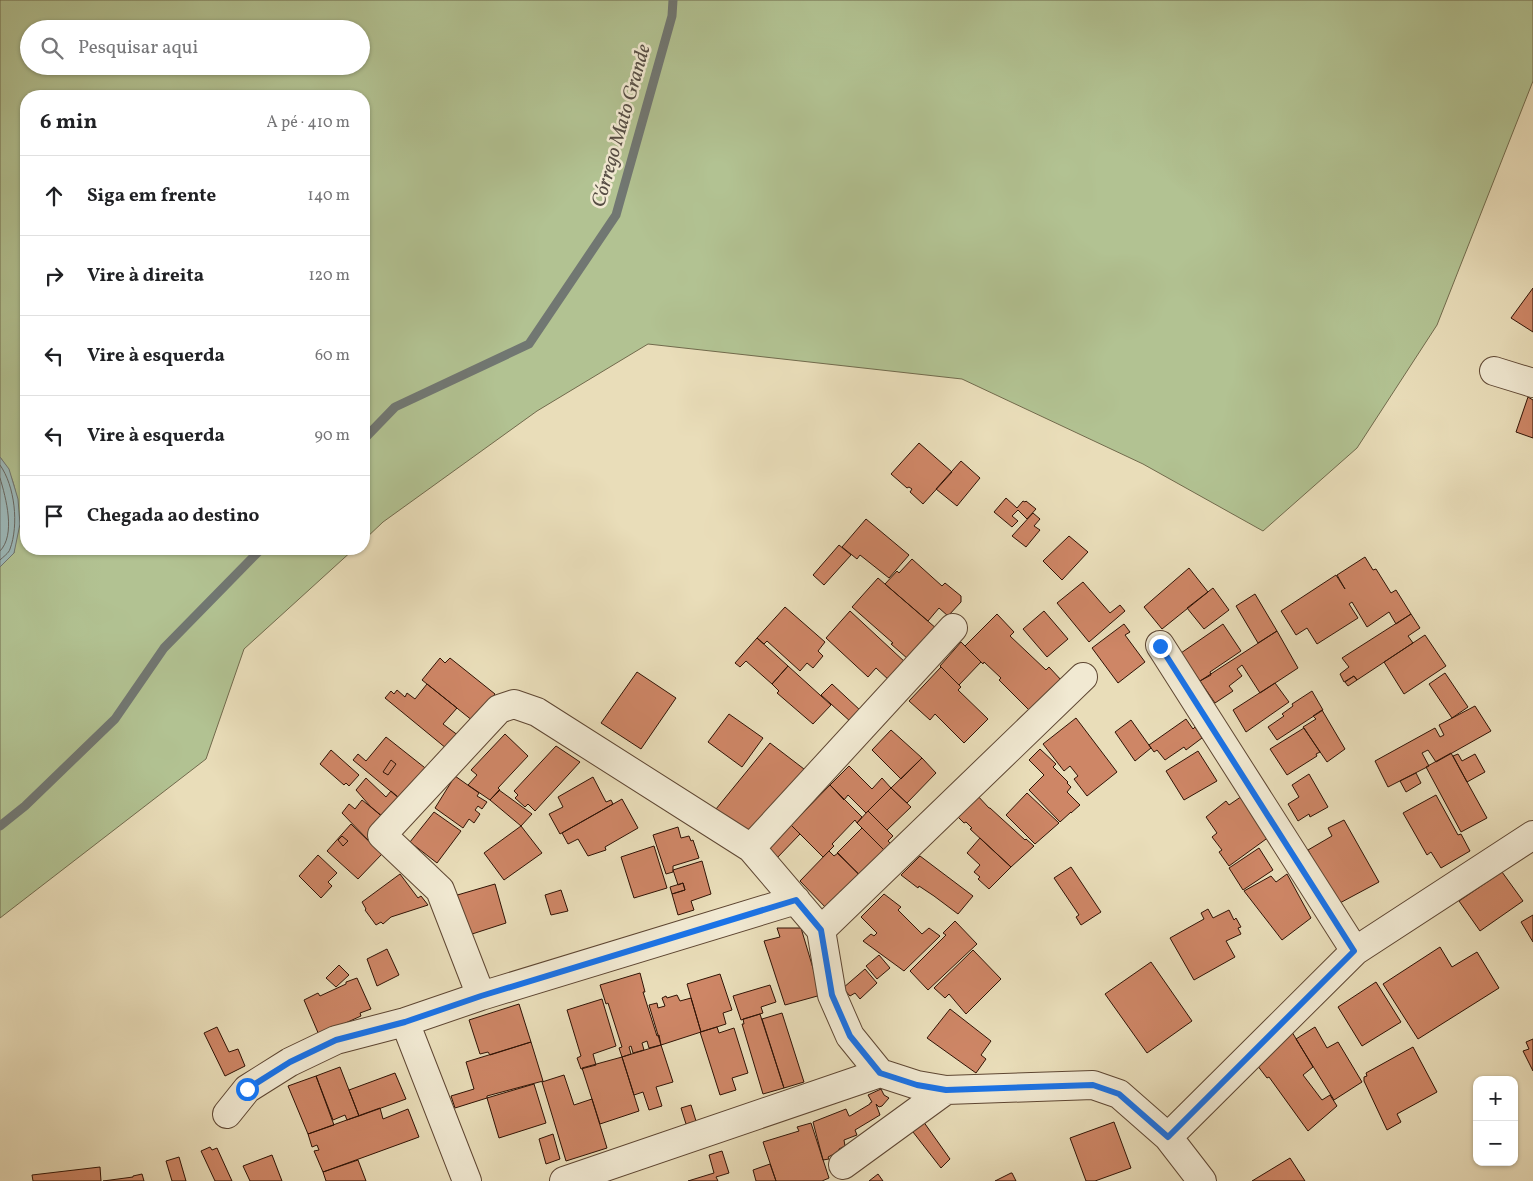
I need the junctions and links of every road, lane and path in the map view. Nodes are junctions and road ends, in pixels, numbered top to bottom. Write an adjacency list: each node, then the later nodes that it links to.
1 (1494, 371): 2 (street)
2 (1533, 383)
3 (953, 628): 7 (street)
4 (1160, 646): 10 (street)
5 (1083, 677): 9 (street)
6 (1533, 836): 10 (street)
7 (751, 848): 8 (street); 11 (street)
8 (796, 900): 9 (street); 11 (street)
9 (821, 930): 13 (street)
10 (1354, 951): 16 (street)
11 (481, 996): 12 (street)
12 (405, 1022): 15 (street); 18 (street)
13 (880, 1073): 14 (street); 19 (street)
14 (946, 1090): 16 (street); 17 (street)
15 (226, 1114)
16 (1168, 1137): 20 (street)
17 (843, 1165)
18 (467, 1181)
19 (564, 1181)
20 (1202, 1181)

